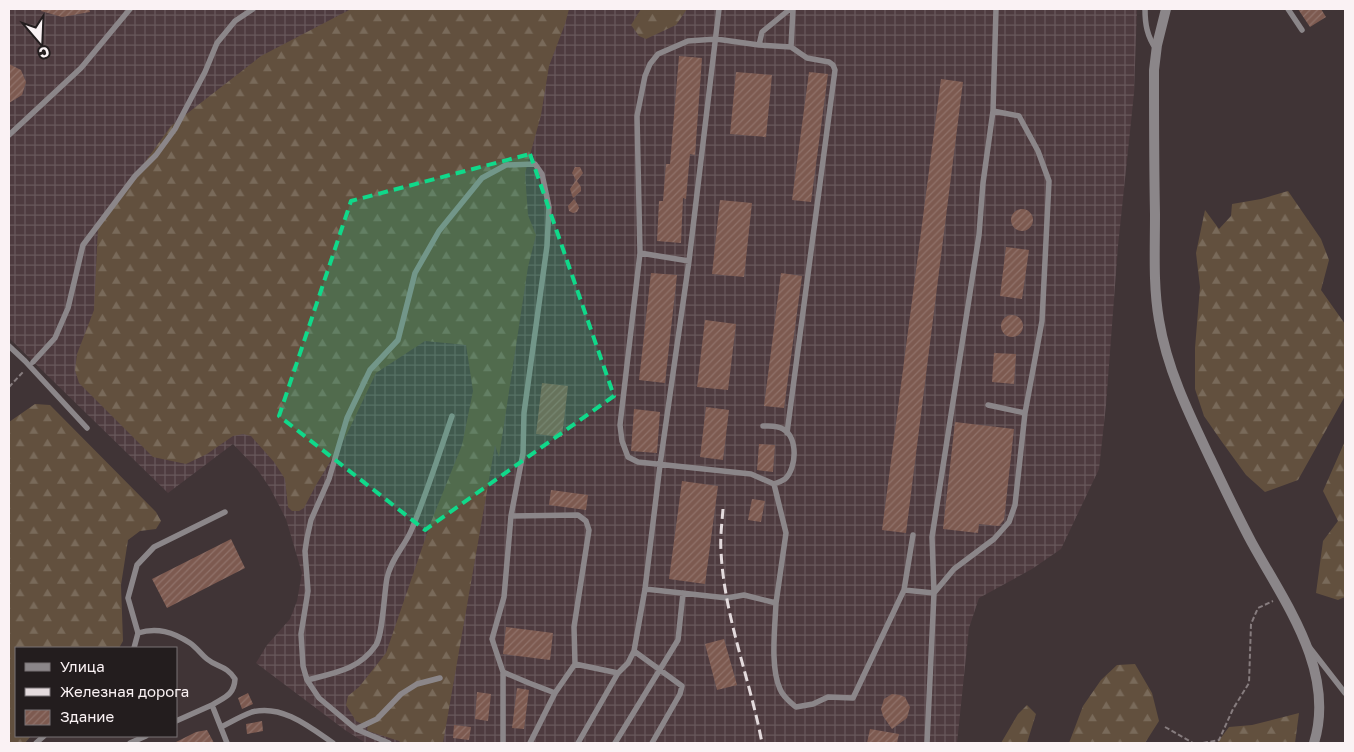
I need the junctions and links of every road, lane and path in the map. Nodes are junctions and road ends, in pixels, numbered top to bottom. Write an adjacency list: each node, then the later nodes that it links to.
1 (130, 9): 15 (lane)
2 (253, 9): 19 (lane)
3 (719, 9): 10 (lane)
4 (791, 9): 11 (lane); 12 (lane)
5 (996, 9): 14 (lane)
6 (1145, 9): 13 (lane)
7 (1166, 9): 13 (street)
8 (1288, 9): 9 (lane)
9 (1302, 30)
10 (716, 39): 11 (lane); 16 (lane); 17 (lane)
11 (759, 45): 12 (lane)
12 (791, 46): 26 (lane)
13 (1157, 50): 36 (street)
14 (993, 111): 22 (lane); 35 (lane)
15 (9, 135)
16 (640, 253): 17 (lane); 27 (lane)
17 (690, 261): 27 (lane)
18 (9, 346): 19 (lane)
19 (31, 364): 20 (path); 25 (lane)
20 (9, 387)
21 (988, 405): 22 (lane)
22 (1025, 413): 35 (lane)
23 (452, 416): 47 (lane)
24 (763, 426): 26 (lane)
25 (87, 428)
26 (787, 433): 28 (lane)
27 (660, 466): 28 (lane); 32 (lane)
28 (774, 484): 37 (lane)
29 (225, 512): 38 (lane)
30 (511, 516): 42 (lane); 44 (lane); 47 (lane)
31 (913, 535): 33 (lane)
32 (644, 589): 34 (lane); 41 (lane)
33 (904, 590): 35 (lane); 37 (lane)
34 (683, 593): 37 (lane); 43 (lane)
35 (934, 593): 65 (lane)
36 (1281, 596): 39 (street); 67 (path)
37 (776, 603)
38 (138, 633): 40 (lane); 50 (lane)
39 (1306, 643): 49 (lane); 68 (street)
40 (134, 647)
41 (634, 651): 43 (lane); 45 (lane)
42 (575, 664): 45 (lane); 48 (lane)
43 (659, 670): 63 (lane); 64 (lane)
44 (503, 672): 48 (lane); 60 (lane)
45 (618, 673): 62 (lane)
46 (440, 678): 54 (lane)
47 (307, 680): 54 (lane)
48 (555, 693): 61 (lane)
49 (1345, 693)
50 (212, 705): 51 (lane); 52 (lane)
51 (178, 720)
52 (220, 727): 57 (lane); 58 (lane)
53 (1165, 727): 66 (path)
54 (356, 729): 59 (lane)
55 (144, 737): 56 (lane)
56 (130, 743)
57 (227, 743)
58 (333, 743)
59 (389, 743)
60 (503, 743)
61 (530, 743)
62 (578, 743)
63 (615, 743)
64 (652, 743)
65 (927, 743)
66 (1193, 743)
67 (1203, 743)
68 (1314, 743)

